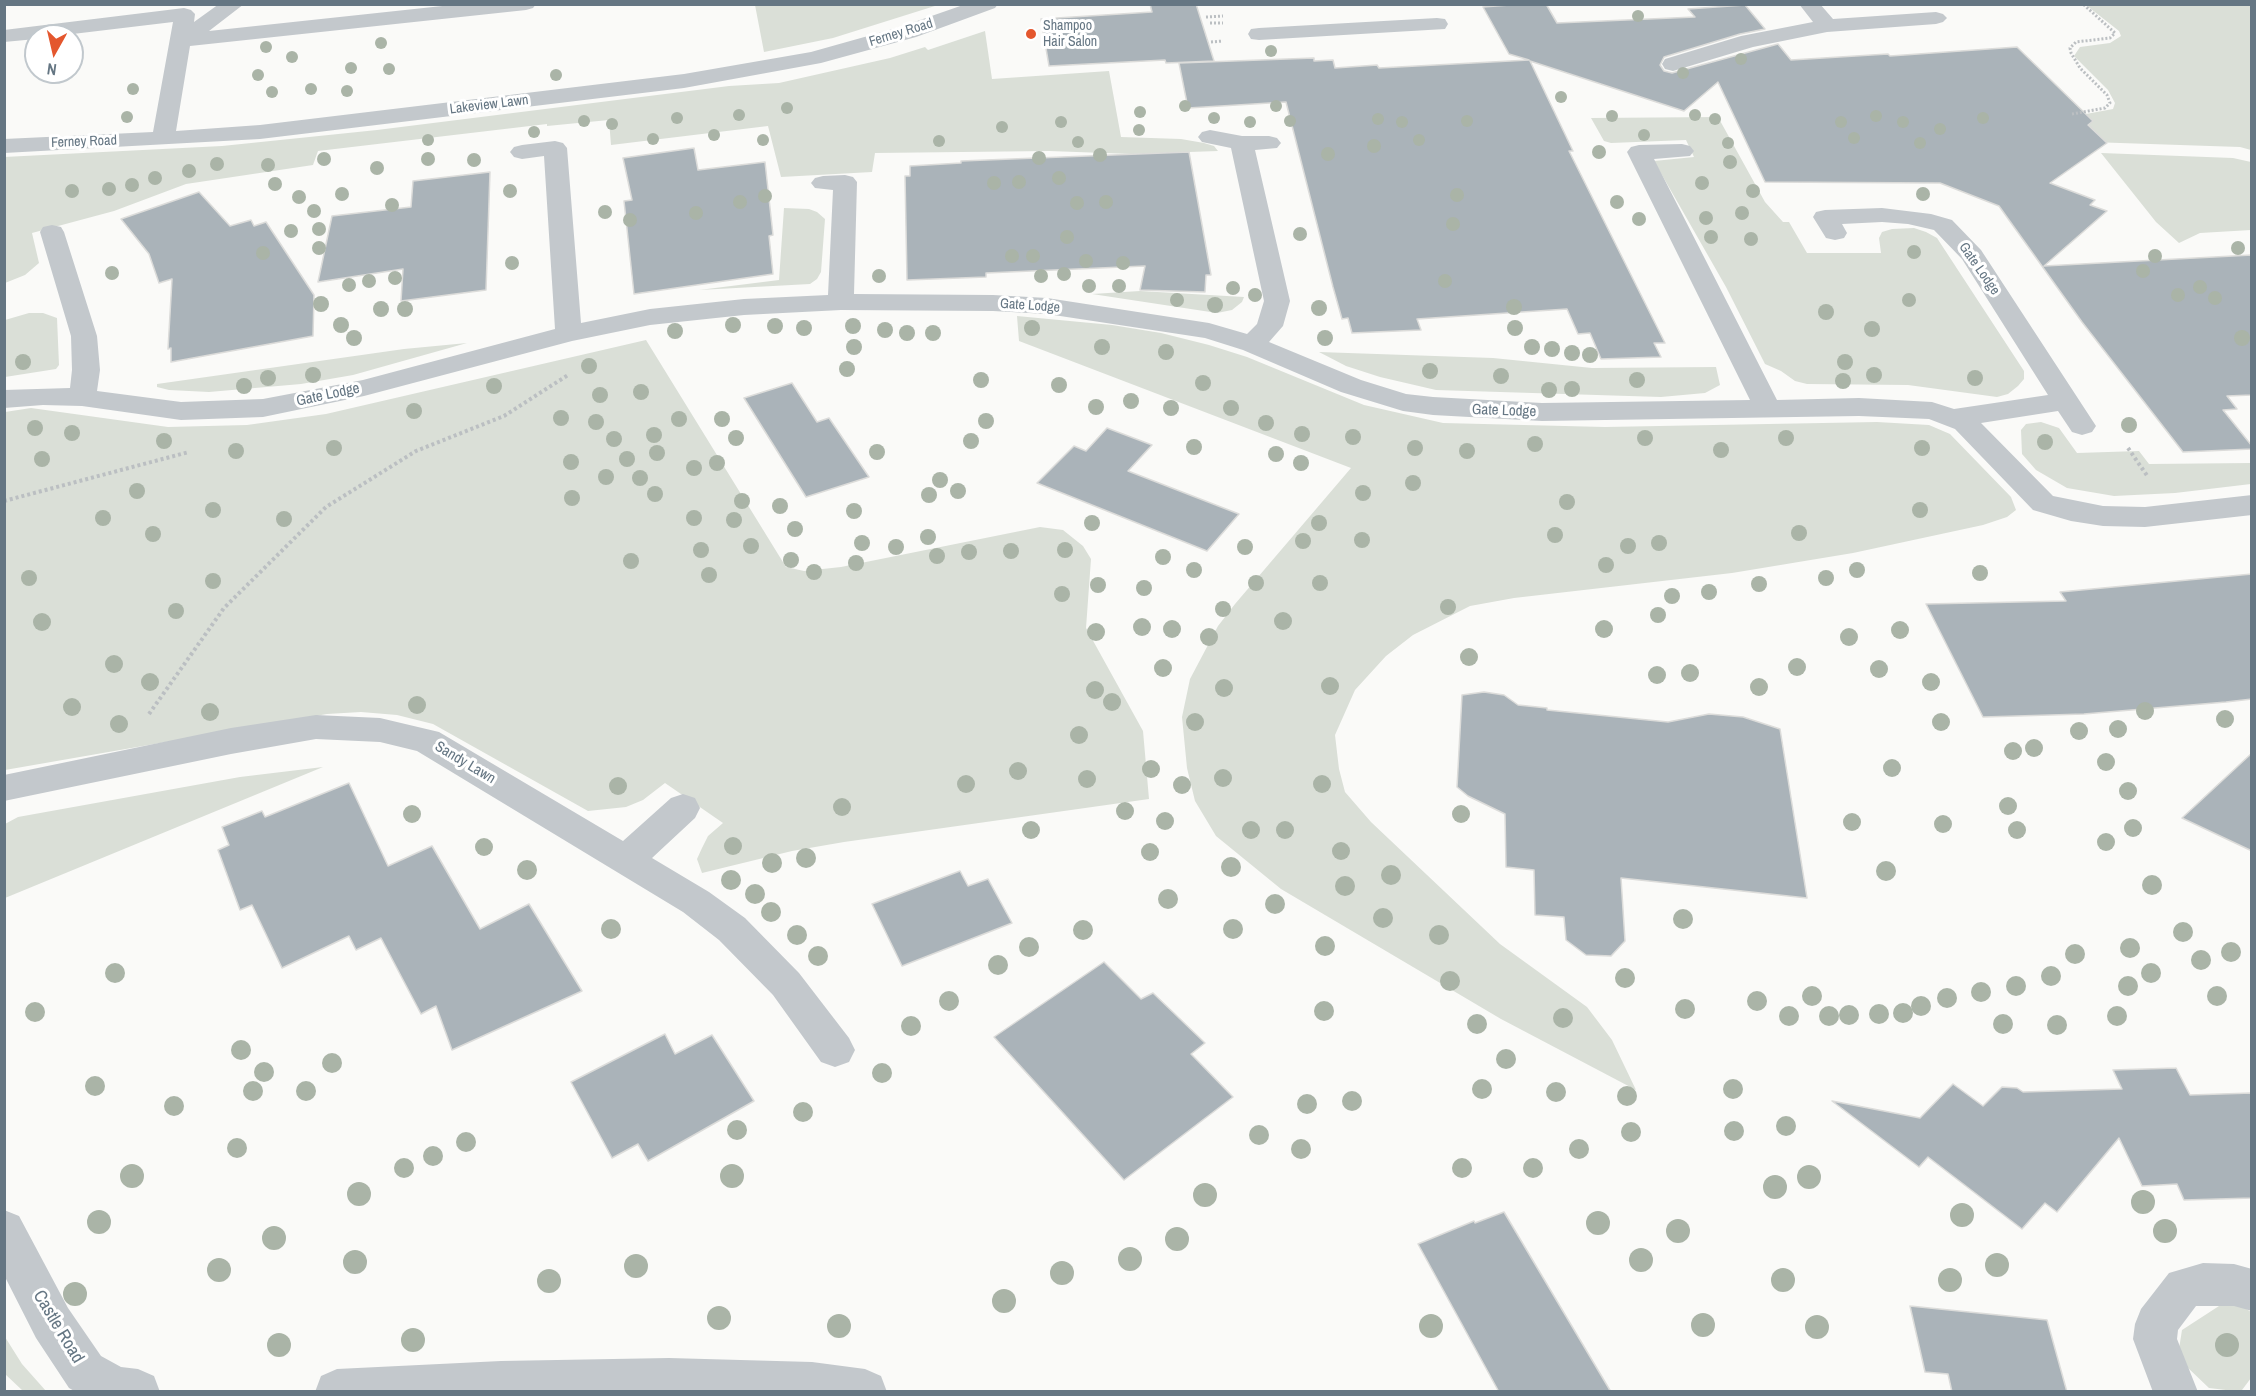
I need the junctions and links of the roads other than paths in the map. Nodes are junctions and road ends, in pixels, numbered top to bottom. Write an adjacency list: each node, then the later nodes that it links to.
1 (234, 4): 13 (street)
2 (526, 4): 13 (street)
3 (988, 4): 14 (street, Ferney Road)
4 (1364, 4): 10 (street)
5 (1809, 4): 9 (street)
6 (185, 9): 12 (street); 13 (street)
7 (1936, 18): 9 (street)
8 (1437, 24): 10 (street)
9 (1827, 26): 15 (street)
10 (1374, 27): 11 (street)
11 (1259, 34)
12 (4, 36)
13 (181, 40): 17 (street)
14 (813, 58): 17 (street, Lakeview Lawn)
15 (1673, 64)
16 (1210, 137): 19 (street)
17 (164, 139): 20 (street, Ferney Road)
18 (1269, 142): 19 (street)
19 (1242, 143): 28 (street)
20 (4, 146)
21 (1682, 151): 32 (street)
22 (522, 152): 27 (street)
23 (823, 183): 26 (street)
24 (52, 232): 29 (street)
25 (1835, 233): 31 (street, Gate Lodge)
26 (841, 302): 27 (street, Gate Lodge); 28 (street, Gate Lodge)
27 (568, 334): 29 (street, Gate Lodge)
28 (1252, 344): 32 (street, Gate Lodge)
29 (82, 397): 30 (street, Gate Lodge)
30 (4, 399)
31 (2065, 401): 33 (street, Gate Lodge); 34 (street, Gate Lodge)
32 (1768, 409): 33 (street, Gate Lodge)
33 (1954, 418): 35 (street, Gate Lodge)
34 (2082, 426)
35 (2252, 505)
36 (4, 788): 38 (street, Sandy Lawn)
37 (683, 808): 38 (street)
38 (626, 860): 39 (street, Sandy Lawn)
39 (835, 1050)
40 (4, 1230): 42 (street, Castle Road)
41 (2252, 1290): 45 (street)
42 (138, 1392)
43 (337, 1392): 44 (street)
44 (865, 1392)
45 (2176, 1392)

